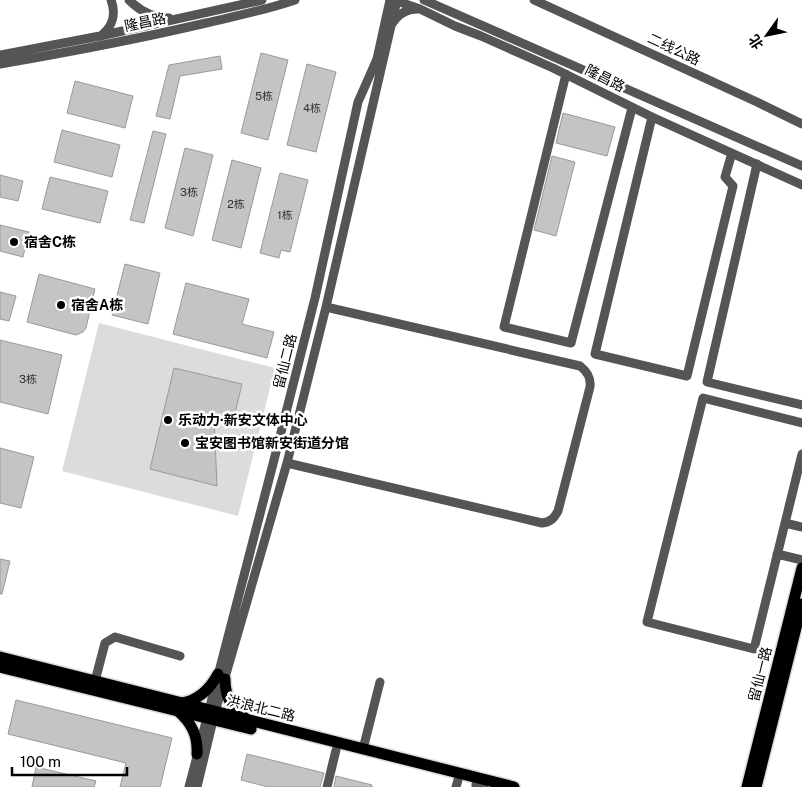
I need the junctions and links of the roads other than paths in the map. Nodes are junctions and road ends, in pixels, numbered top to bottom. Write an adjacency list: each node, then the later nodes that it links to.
1 (111, 0): 11 (street)
2 (129, 0): 9 (street)
3 (262, 0): 9 (street, 隆昌路)
4 (295, 0): 13 (street, 隆昌路)
5 (394, 0): 8 (street, 隆昌路); 10 (street, 留仙二路); 15 (street, 留仙二路)
6 (424, 0): 22 (street, 隆昌路)
7 (534, 0): 19 (street, 二线公路)
8 (418, 8): 10 (street); 14 (street, 隆昌路)
9 (179, 19): 11 (street, 隆昌路)
10 (391, 26): 16 (street, 留仙二路)
11 (100, 36): 12 (street, 隆昌路)
12 (0, 55)
13 (0, 64)
14 (566, 74): 17 (street, 隆昌路); 17 (street)
15 (360, 96): 16 (street); 38 (street, 留仙二路)
16 (374, 101): 24 (street, 留仙二路)
17 (632, 108): 18 (street, 隆昌路)
18 (652, 117): 20 (street, 隆昌路); 20 (street)
19 (802, 124)
20 (732, 153): 21 (street, 隆昌路)
21 (757, 164): 23 (street, 隆昌路); 25 (street)
22 (802, 166)
23 (802, 185)
24 (326, 307): 28 (street, 留仙二路); 28 (street)
25 (802, 405)
26 (802, 423): 31 (street)
27 (802, 454): 29 (street)
28 (287, 463): 38 (street, 留仙二路)
29 (785, 523): 30 (street); 31 (street)
30 (802, 527)
31 (777, 554): 32 (street)
32 (802, 560)
33 (802, 568): 53 (main road, 留仙一路)
34 (802, 604): 54 (main road, 留仙一路)
35 (180, 656): 39 (street)
36 (0, 657): 39 (main road, 洪浪北二路)
37 (0, 667): 41 (main road, 洪浪北二路)
38 (222, 676): 41 (main road); 42 (street, 留仙二路); 43 (main road)
39 (94, 681): 41 (main road, 洪浪北二路)
40 (380, 682): 44 (street)
41 (179, 707): 42 (main road, 洪浪北二路); 46 (main road)
42 (211, 715): 43 (main road, 洪浪北二路); 45 (main road, 洪浪北二路); 46 (street, 留仙二路); 50 (street, 留仙二路)
43 (246, 720): 44 (main road, 洪浪北二路)
44 (363, 749): 48 (main road, 洪浪北二路)
45 (336, 750): 47 (main road, 洪浪北二路); 51 (street)
46 (197, 754): 49 (street, 留仙二路)
47 (457, 783): 48 (main road, 洪浪北二路)
48 (482, 785): 52 (main road, 洪浪北二路)
49 (189, 787)
50 (197, 787)
51 (327, 787)
52 (514, 787)
53 (747, 787)
54 (756, 787)

